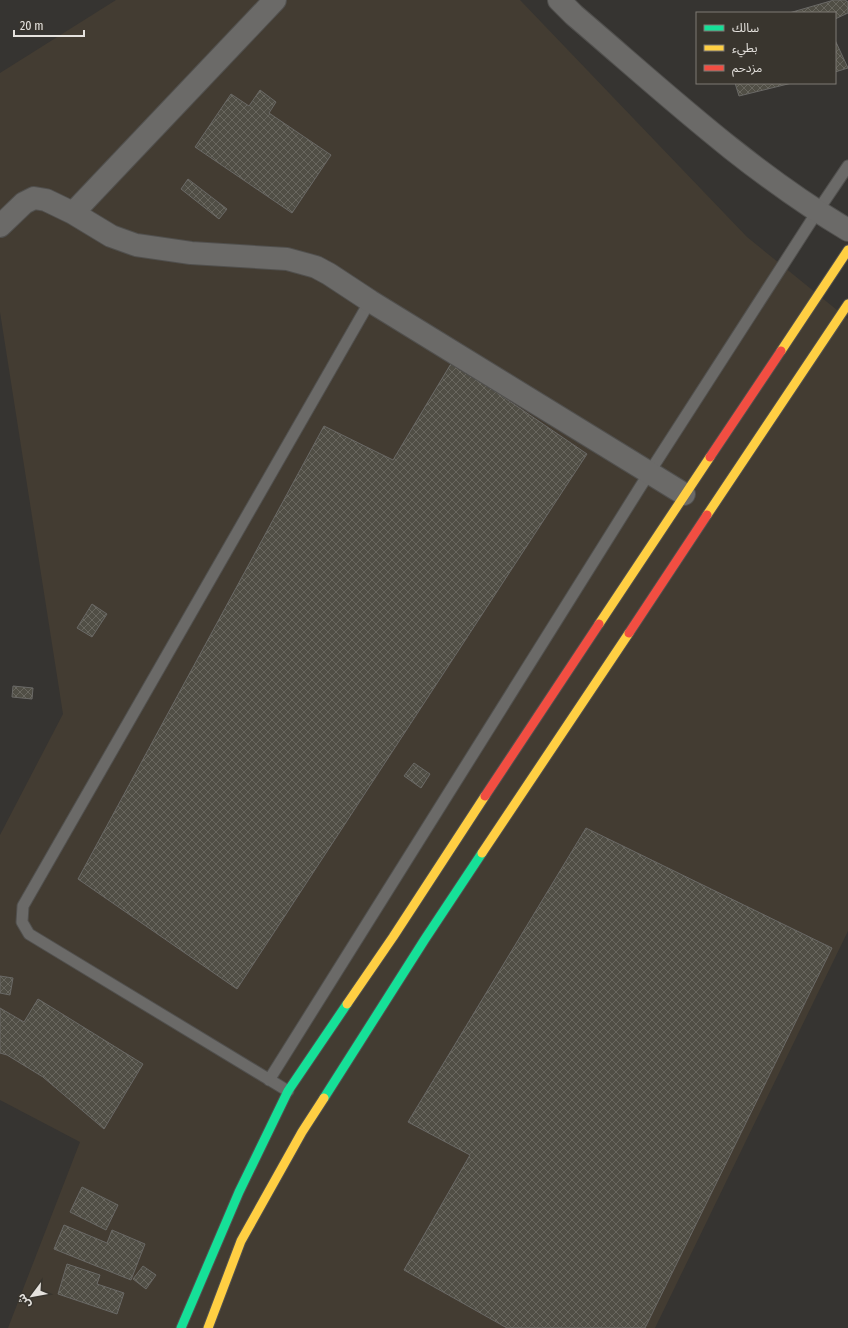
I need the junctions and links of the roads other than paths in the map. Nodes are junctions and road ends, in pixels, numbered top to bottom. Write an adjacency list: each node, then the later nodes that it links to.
1 (276, 0): 5 (street)
2 (559, 0): 4 (street)
3 (848, 166): 4 (lane)
4 (817, 212): 7 (street); 11 (lane)
5 (74, 213): 6 (street); 9 (street)
6 (0, 226)
7 (848, 230)
8 (848, 250): 12 (main road)
9 (370, 301): 11 (street); 13 (lane)
10 (848, 304): 16 (main road)
11 (649, 472): 12 (street); 13 (lane)
12 (684, 494): 14 (main road)
13 (269, 1080): 14 (lane)
14 (288, 1092): 15 (main road)
15 (181, 1328)
16 (208, 1328)

